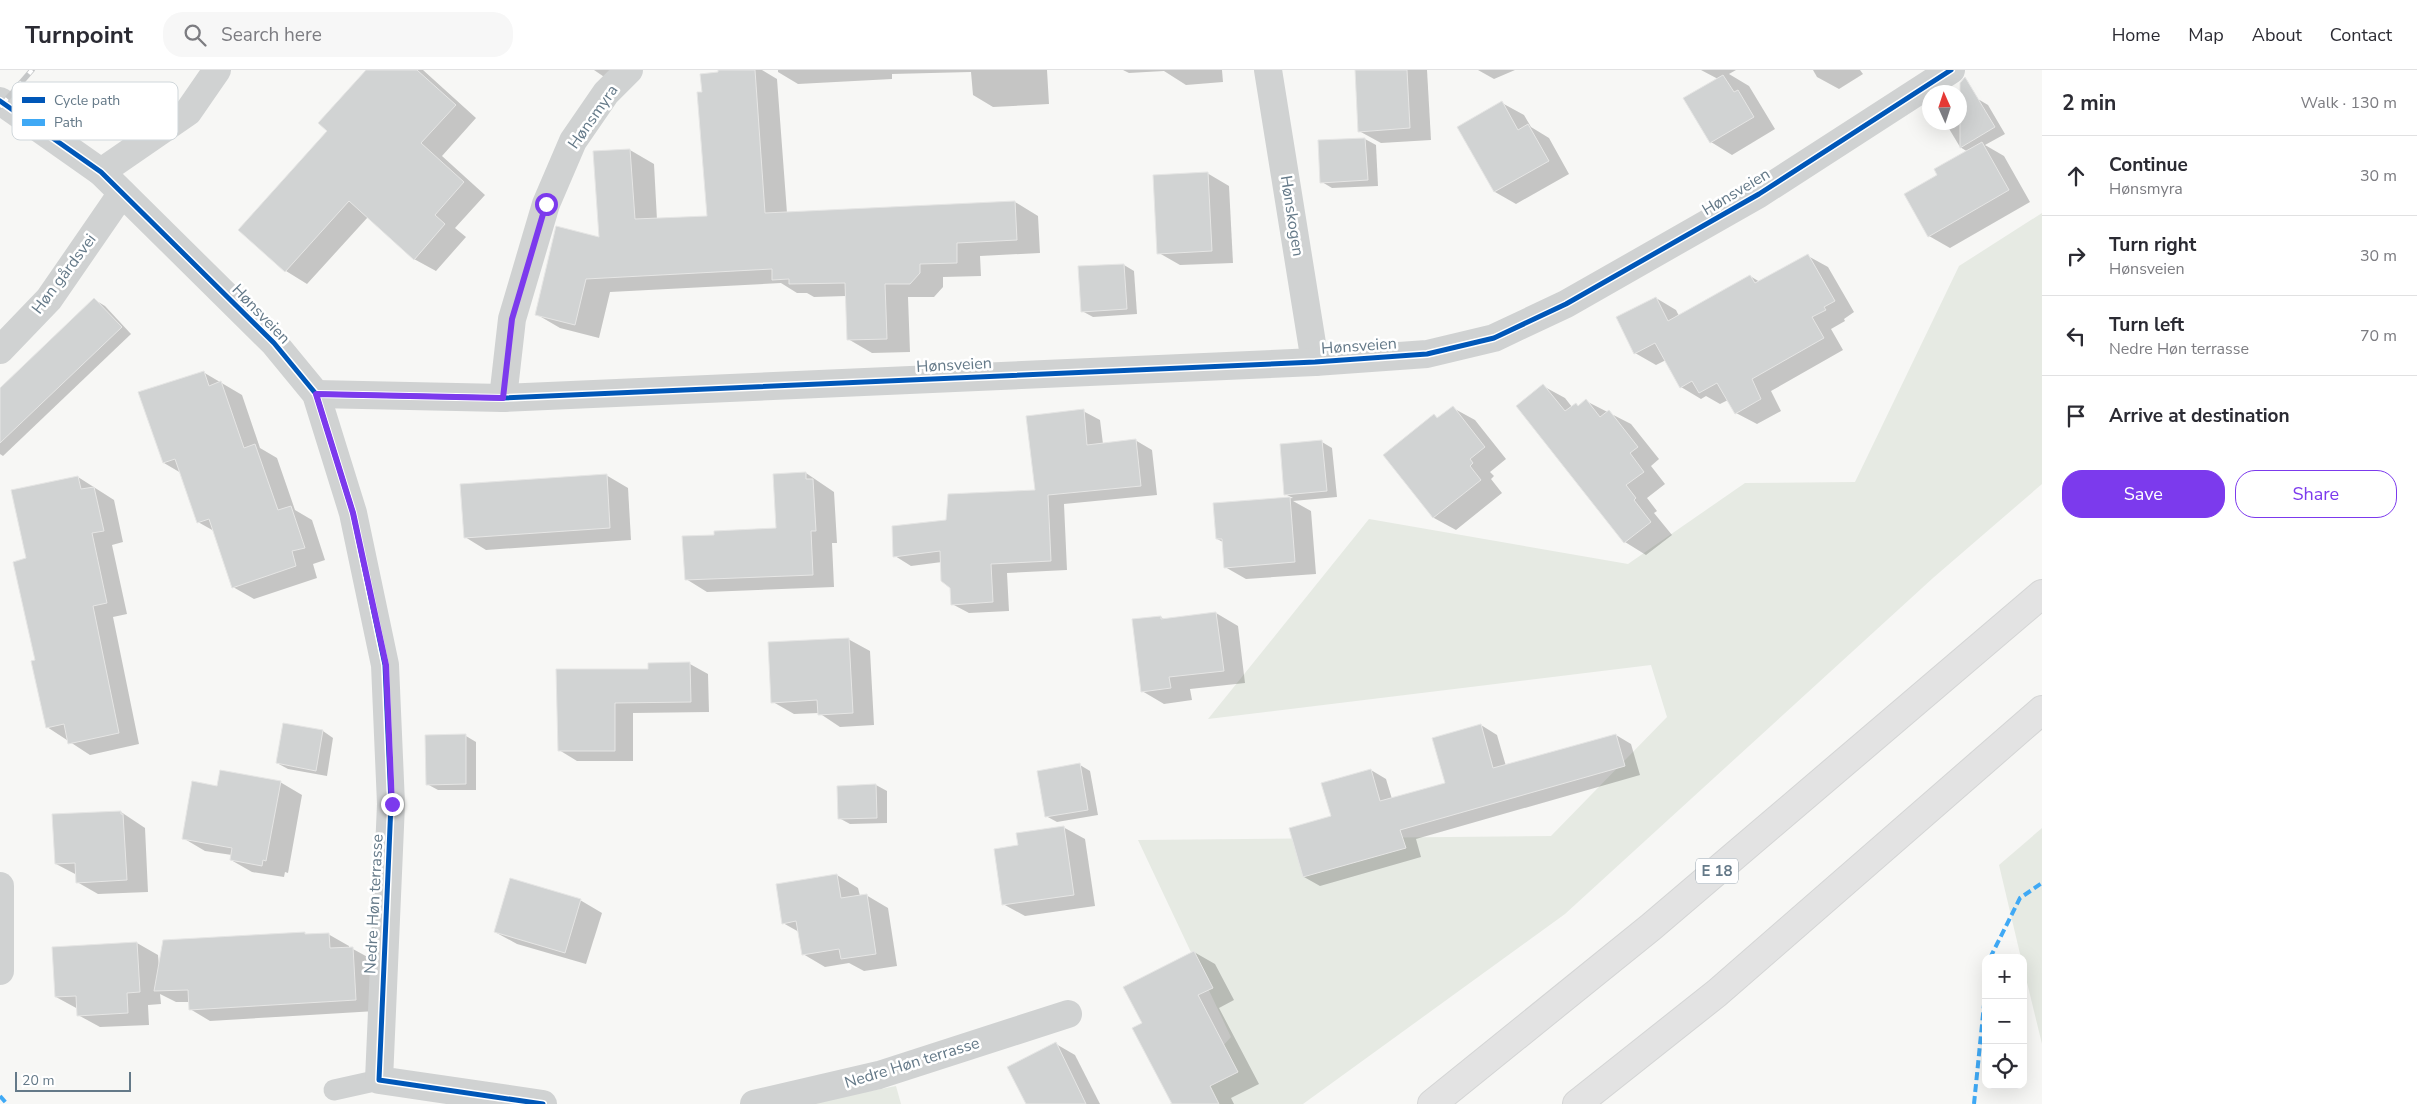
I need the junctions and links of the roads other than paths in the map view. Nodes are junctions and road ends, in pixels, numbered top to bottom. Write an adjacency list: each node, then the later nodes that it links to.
1 (217, 70): 7 (street)
2 (629, 70): 15 (street, Hønsmyra)
3 (1268, 70): 13 (street, Hønskogen)
4 (1951, 70): 13 (street, Hønsveien)
5 (0, 101): 6 (street, Hønsveien)
6 (12, 109)
7 (178, 119)
8 (55, 140): 10 (street, Hønsveien)
9 (147, 140): 10 (street)
10 (101, 172): 11 (street, Hønsveien)
11 (122, 193): 12 (street, Høn gårdsvei); 14 (street, Hønsveien)
12 (0, 350)
13 (1315, 362): 15 (street, Hønsveien)
14 (316, 394): 15 (street, Hønsveien); 21 (street, Nedre Høn terrasse)
15 (503, 398)
16 (2042, 594): 25 (highway, E 18)
17 (2042, 710): 26 (highway)
18 (0, 886): 19 (street)
19 (0, 972)
20 (1068, 1014): 24 (street, Nedre Høn terrasse)
21 (379, 1080): 22 (lane); 23 (street)
22 (334, 1090)
23 (543, 1104)
24 (754, 1104)
25 (1432, 1104)
26 (1577, 1104)

